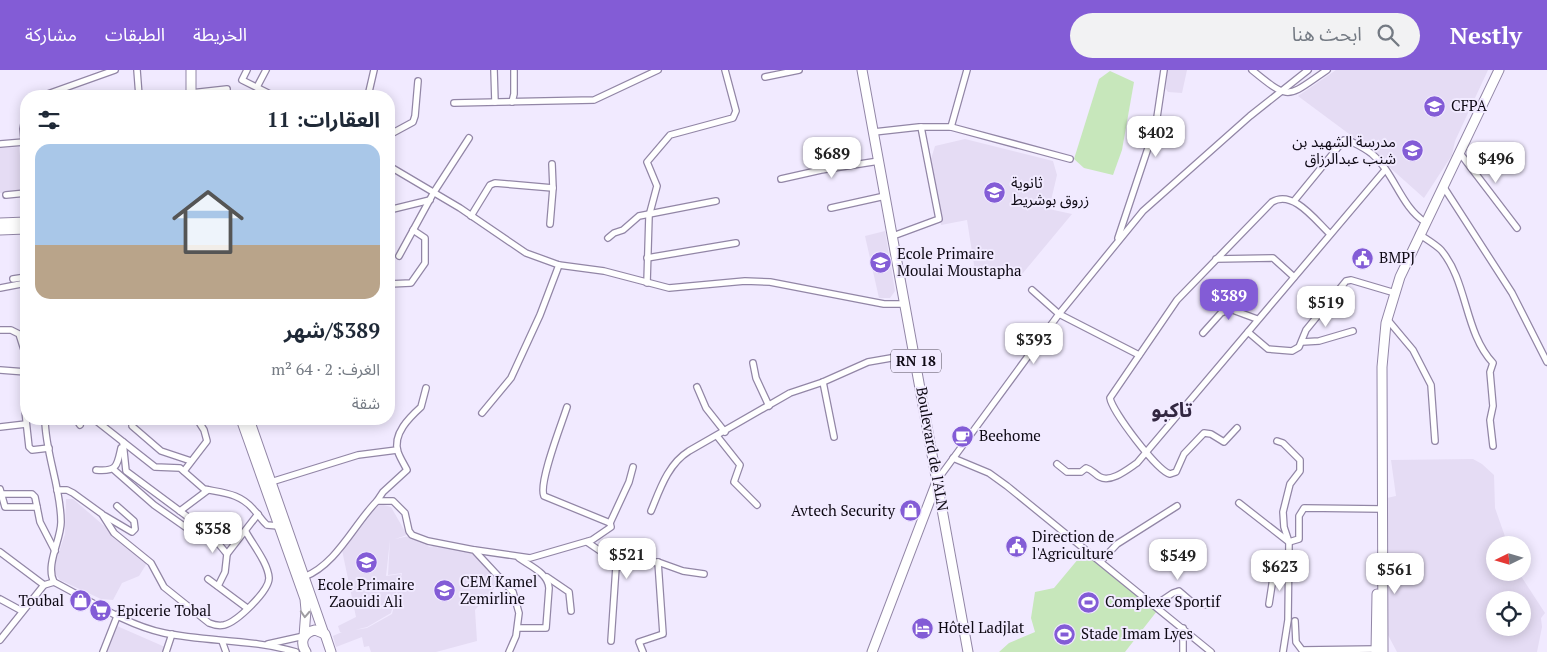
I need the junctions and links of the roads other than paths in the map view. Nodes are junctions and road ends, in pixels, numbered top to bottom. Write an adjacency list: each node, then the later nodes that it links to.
1 (115, 70): 23 (street)
2 (137, 70): 24 (street)
3 (191, 70): 25 (main road)
4 (247, 70): 21 (street)
5 (266, 70): 21 (street)
6 (374, 70): 28 (street)
7 (494, 70): 30 (street)
8 (658, 70): 31 (street)
9 (726, 70): 58 (street)
10 (799, 70): 19 (street)
11 (862, 70): 36 (main road, Boulevard de l'ALN / RN 18)
12 (968, 70): 34 (street)
13 (1164, 70): 72 (street)
14 (1252, 70): 29 (street)
15 (1308, 70): 29 (street)
16 (1328, 70): 29 (street)
17 (1499, 70): 40 (main road)
18 (514, 71): 31 (street)
19 (765, 77)
20 (418, 81): 35 (street)
21 (257, 87): 27 (street)
22 (227, 89): 26 (street)
23 (59, 90)
24 (139, 90)
25 (191, 90)
26 (220, 90)
27 (263, 90)
28 (369, 90)
29 (1280, 92): 72 (street)
30 (496, 102): 31 (street); 32 (street)
31 (512, 102)
32 (454, 103)
33 (921, 127): 34 (street); 36 (street); 70 (street)
34 (951, 127): 41 (street)
35 (395, 132)
36 (874, 132): 42 (main road, Boulevard de l'ALN / RN 18)
37 (469, 138): 49 (street)
38 (20, 142): 39 (street)
39 (0, 144)
40 (1459, 152): 47 (main road); 64 (street)
41 (1070, 159)
42 (879, 161): 46 (street); 52 (main road, Boulevard de l'ALN / RN 18)
43 (552, 164): 48 (street)
44 (395, 169): 49 (street)
45 (1385, 170): 55 (street); 61 (street); 68 (street)
46 (781, 179)
47 (1443, 185): 61 (main road); 99 (street)
48 (553, 188): 59 (street); 63 (street)
49 (434, 192): 53 (street); 59 (street)
50 (20, 194): 51 (street)
51 (6, 195)
52 (885, 196): 56 (street); 70 (main road, Boulevard de l'ALN / RN 18)
53 (430, 200): 57 (street); 67 (street)
54 (716, 201): 58 (street)
55 (1294, 201): 68 (street); 76 (street)
56 (830, 208)
57 (395, 209)
58 (650, 212): 71 (street); 75 (street)
59 (471, 216): 77 (street)
60 (20, 222): 62 (main road)
61 (1425, 222): 69 (main road)
62 (0, 224)
63 (550, 224)
64 (1517, 228)
65 (0, 230): 66 (main road)
66 (20, 230)
67 (413, 230): 74 (street); 83 (street)
68 (1330, 234): 78 (street)
69 (1419, 234): 86 (main road); 125 (street)
70 (893, 236): 87 (main road, Boulevard de l'ALN / RN 18)
71 (608, 238)
72 (1117, 240): 88 (street)
73 (736, 243): 75 (street)
74 (400, 256)
75 (647, 258): 81 (street)
76 (1216, 258): 78 (street); 98 (street)
77 (559, 265): 81 (street); 108 (street)
78 (1294, 276): 89 (street)
79 (20, 278): 80 (street)
80 (13, 279)
81 (647, 283): 87 (street)
82 (20, 284): 84 (street)
83 (395, 284)
84 (0, 288)
85 (1032, 290): 88 (street)
86 (1394, 293): 90 (main road); 96 (street)
87 (905, 304): 97 (main road, Boulevard de l'ALN / RN 18)
88 (1059, 314): 98 (street); 129 (street)
89 (1257, 319): 93 (street); 94 (street)
90 (1387, 319): 122 (street); 147 (main road)
91 (0, 330): 95 (street)
92 (1353, 331): 96 (street)
93 (1248, 332): 96 (street); 128 (street)
94 (1203, 333)
95 (20, 337)
96 (1302, 342)
97 (914, 354): 103 (street); 136 (main road, Boulevard de l'ALN / RN 18)
98 (1139, 356): 128 (street)
99 (1547, 362)
100 (753, 363): 106 (street)
101 (0, 370): 102 (street)
102 (20, 372)
103 (823, 382): 106 (street); 121 (street)
104 (697, 387): 119 (street)
105 (426, 388): 127 (street)
106 (769, 406): 119 (street)
107 (567, 407): 152 (street)
108 (482, 413)
109 (20, 425): 117 (street)
110 (26, 425): 126 (street)
111 (46, 425): 126 (street)
112 (102, 425): 123 (street)
113 (132, 425): 130 (street)
114 (201, 425): 130 (street)
115 (251, 425): 137 (main road)
116 (251, 425): 153 (main road)
117 (0, 427)
118 (1237, 428): 128 (street)
119 (725, 432): 120 (street)
120 (717, 436): 143 (street); 149 (street)
121 (834, 437)
122 (1435, 441)
123 (123, 442): 133 (street); 135 (street); 148 (street)
124 (1277, 442): 157 (street)
125 (1493, 446)
126 (49, 448): 138 (street)
127 (397, 450): 137 (street); 141 (street)
128 (1147, 452): 131 (street)
129 (953, 458): 136 (street); 163 (street)
130 (191, 461): 135 (street)
131 (1057, 464)
132 (633, 467): 152 (street)
133 (113, 469): 134 (street); 155 (street)
134 (96, 470)
135 (184, 471): 139 (street)
136 (938, 479): 203 (main road); 204 (main road, Boulevard de l'ALN / RN 18)
137 (271, 482): 168 (main road)
138 (57, 490): 150 (street); 160 (street)
139 (208, 490): 148 (street); 151 (street)
140 (1, 491): 146 (street); 146 (street)
141 (378, 501): 158 (street); 168 (street)
142 (1239, 503): 157 (street)
143 (757, 505)
144 (117, 506): 150 (street)
145 (1177, 506): 163 (street)
146 (38, 507): 160 (street)
147 (1382, 509): 157 (street); 193 (main road)
148 (180, 511): 155 (street)
149 (651, 511)
150 (102, 514): 178 (street)
151 (258, 514): 153 (street); 154 (street)
152 (610, 523): 156 (street)
153 (278, 526): 186 (main road, one-way to 186)
154 (246, 532): 161 (street); 178 (street)
155 (212, 539): 161 (street)
156 (587, 542): 162 (street); 165 (street)
157 (1289, 542): 169 (street)
158 (474, 550): 162 (street); 183 (street)
159 (0, 552): 172 (street)
160 (55, 552): 171 (street)
161 (227, 554): 173 (street)
162 (519, 558): 167 (street)
163 (1101, 561): 176 (street)
164 (658, 562): 165 (street); 166 (street); 202 (street)
165 (616, 567): 190 (street)
166 (704, 574)
167 (544, 575): 180 (street); 183 (street)
168 (304, 576): 187 (main road)
169 (1289, 576): 175 (street); 207 (street)
170 (208, 578): 173 (street)
171 (54, 582): 172 (street); 181 (street)
172 (44, 585): 179 (street)
173 (218, 586): 178 (street)
174 (0, 599): 179 (street)
175 (1269, 604)
176 (1155, 605): 177 (street); 184 (street)
177 (1204, 606)
178 (248, 608)
179 (22, 611): 188 (street)
180 (571, 611)
181 (118, 614): 185 (street); 194 (street)
182 (1295, 621): 192 (street)
183 (518, 628): 201 (street)
184 (1183, 628): 205 (street); 206 (street)
185 (172, 634): 189 (street); 195 (street)
186 (304, 636): 187 (main road); 191 (street); 198 (main road)
187 (326, 638): 199 (main road); 200 (main road)
188 (0, 640)
189 (222, 641): 191 (street); 196 (street)
190 (611, 641)
191 (264, 645): 197 (street)
192 (1354, 651): 193 (street)
193 (1378, 651)
194 (103, 652)
195 (166, 652)
196 (226, 652)
197 (296, 652)
198 (306, 652)
199 (324, 652)
200 (331, 652)
201 (509, 652)
202 (643, 652)
203 (872, 652)
204 (968, 652)
205 (1183, 652)
206 (1211, 652)
207 (1282, 652)

